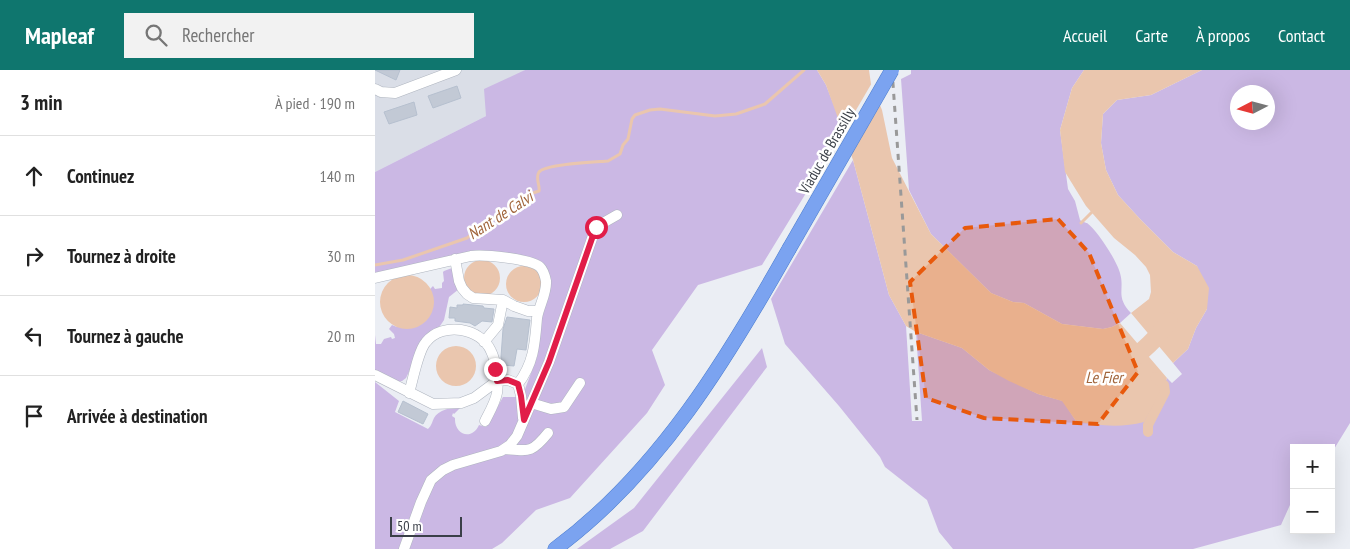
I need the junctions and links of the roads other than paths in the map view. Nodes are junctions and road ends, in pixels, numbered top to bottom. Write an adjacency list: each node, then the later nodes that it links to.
1 (456, 70): 3 (street)
2 (892, 70): 21 (highway, Viaduc de Brassilly, bridge)
3 (375, 89)
4 (617, 215): 15 (street)
5 (455, 259): 6 (street); 7 (street); 8 (street)
6 (375, 278)
7 (503, 300): 8 (street); 9 (street)
8 (538, 311): 13 (street)
9 (484, 342): 11 (street); 14 (street)
10 (375, 375): 14 (street)
11 (497, 381): 13 (street); 14 (street); 17 (street)
12 (580, 383): 15 (street)
13 (518, 384): 16 (street)
14 (409, 393)
15 (531, 403): 16 (street)
16 (524, 420): 19 (street)
17 (485, 421)
18 (549, 433): 19 (street)
19 (505, 449): 20 (street)
20 (404, 549)
21 (555, 549)

